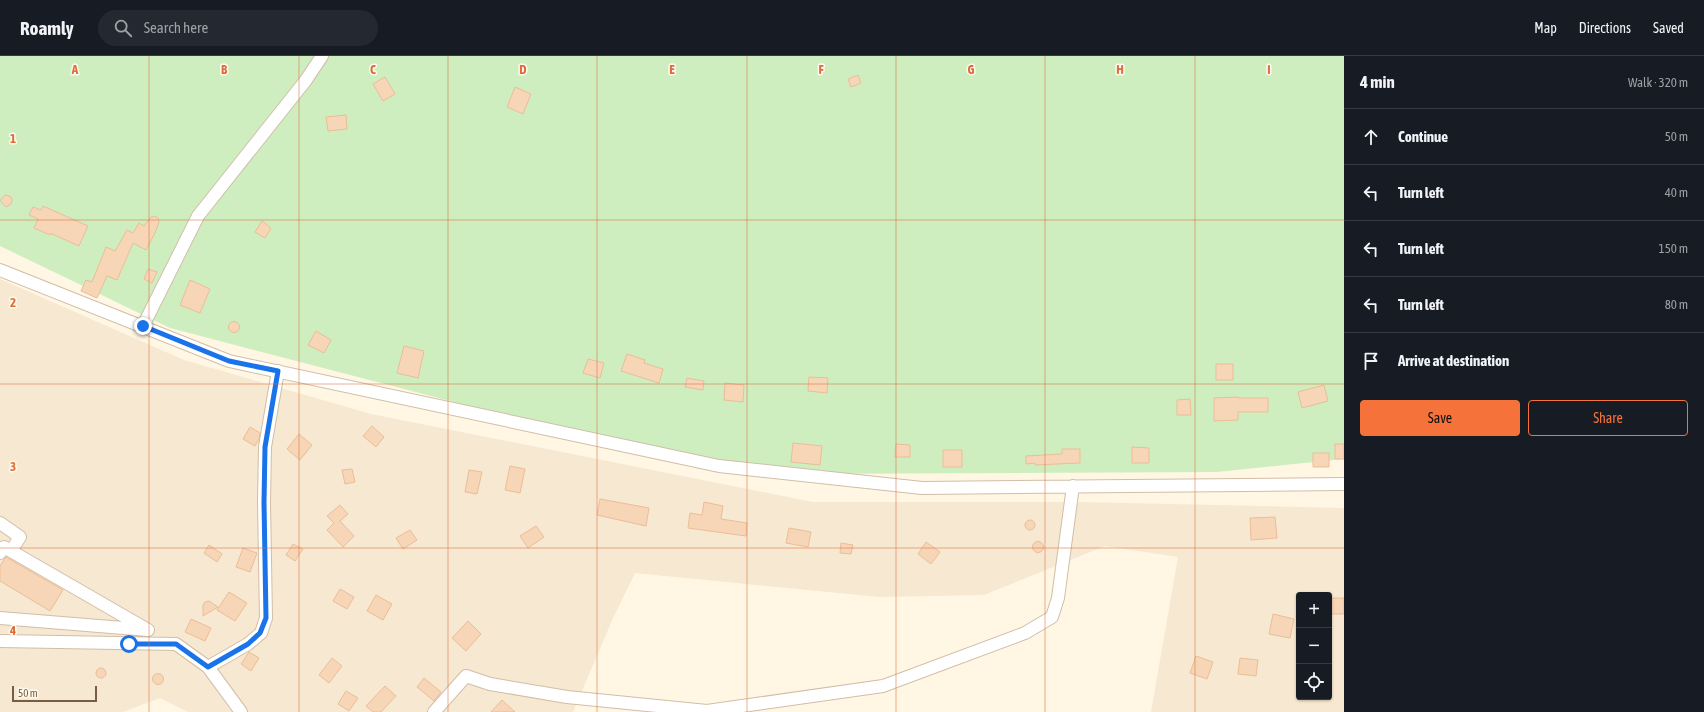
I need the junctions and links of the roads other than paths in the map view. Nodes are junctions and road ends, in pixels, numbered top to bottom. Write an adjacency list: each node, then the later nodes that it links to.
1 (322, 56): 3 (street)
2 (0, 270): 3 (street)
3 (143, 326): 4 (street)
4 (278, 371): 6 (street); 11 (street)
5 (1344, 484): 6 (street)
6 (1073, 486): 13 (street)
7 (0, 523): 8 (street)
8 (6, 552): 9 (street)
9 (0, 618)
10 (0, 641): 11 (street)
11 (208, 667): 12 (street)
12 (241, 712)
13 (434, 712)

